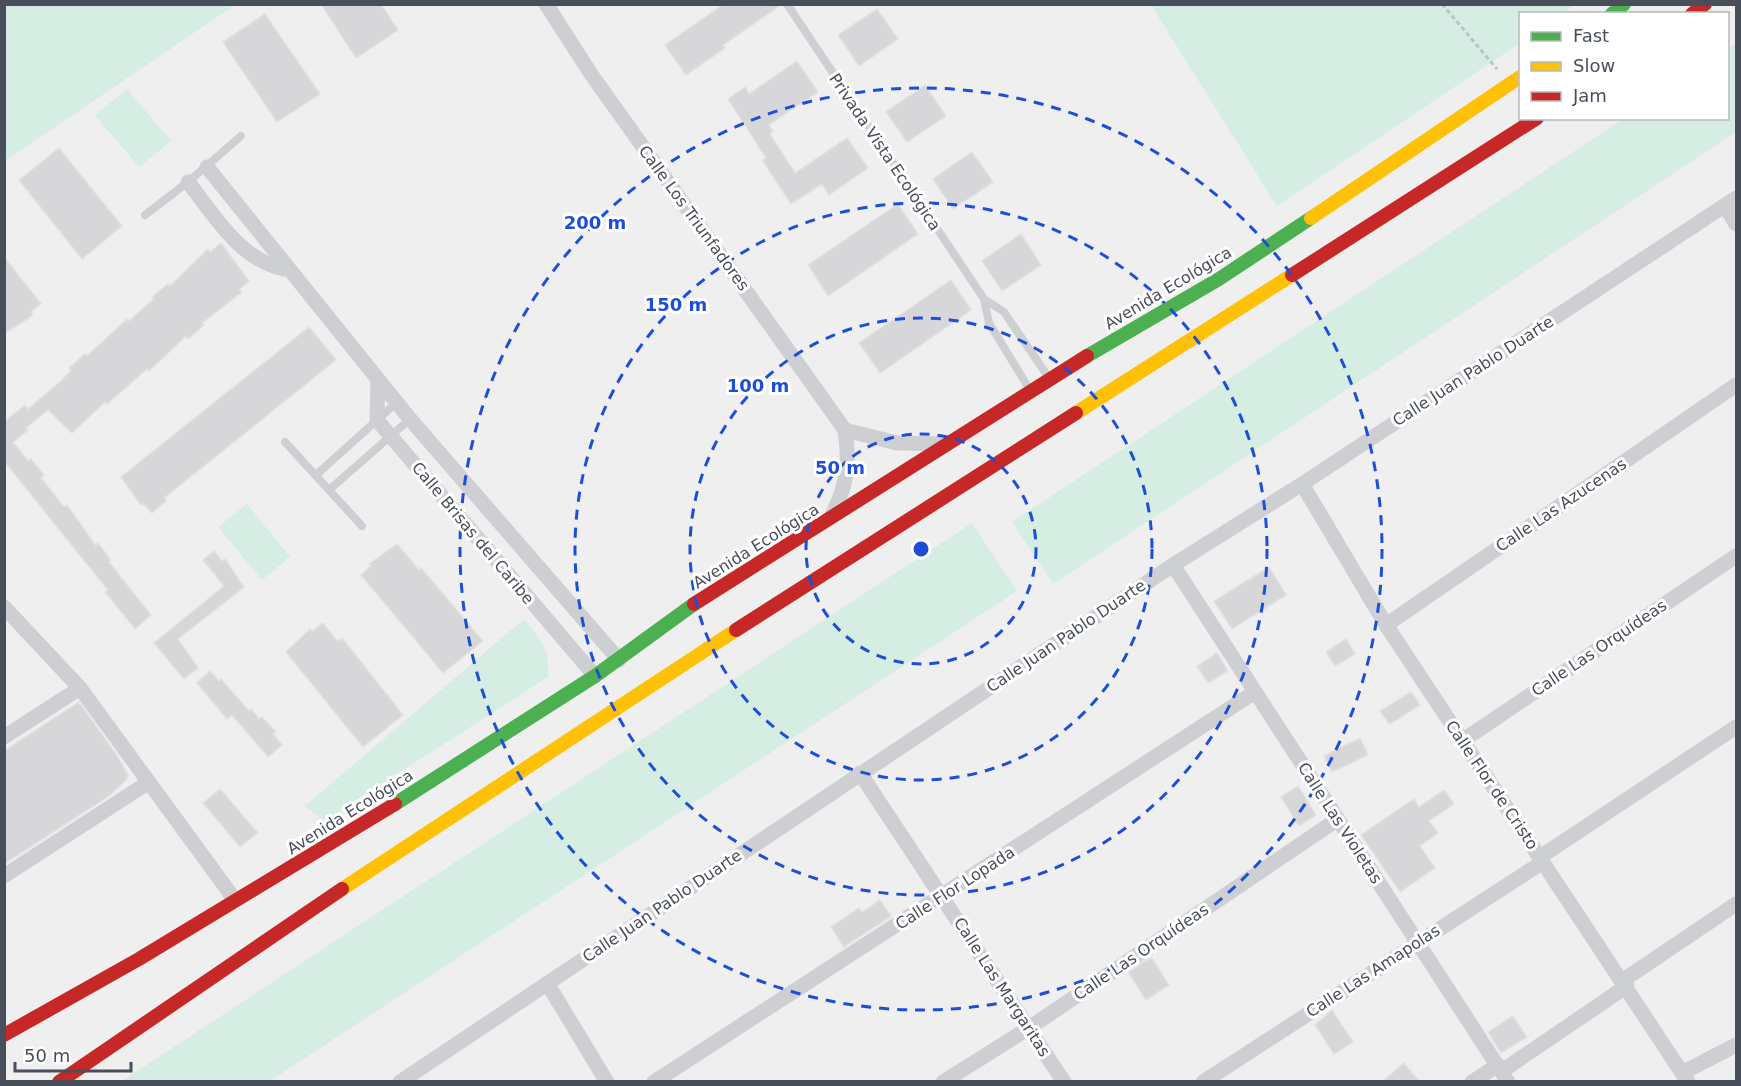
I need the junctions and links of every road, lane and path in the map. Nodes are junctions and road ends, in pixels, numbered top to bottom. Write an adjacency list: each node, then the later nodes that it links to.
1 (546, 4): 21 (street, Calle Los Triunfadores)
2 (787, 4): 13 (lane, Privada Vista Ecológica)
3 (1442, 4): 4 (path)
4 (1515, 80): 14 (main road, Avenida Ecológica)
5 (1534, 120): 57 (main road)
6 (241, 136): 7 (lane)
7 (207, 166): 8 (lane); 12 (street, Calle Brisas del Caribe)
8 (189, 182): 10 (lane); 12 (street)
9 (1731, 202): 11 (street); 26 (street, Calle Juan Pablo Duarte)
10 (145, 215)
11 (1737, 224)
12 (290, 270): 15 (street, Calle Brisas del Caribe)
13 (984, 299): 14 (lane, Privada Vista Ecológica); 17 (lane, Privada Vista Ecológica)
14 (1050, 379): 17 (main road, Avenida Ecológica)
15 (378, 380): 18 (street, Calle Brisas del Caribe); 20 (street)
16 (1737, 384): 33 (street, Calle Las Azucenas)
17 (1031, 391): 24 (main road, Avenida Ecológica)
18 (396, 403): 19 (street, Calle Brisas del Caribe); 20 (lane)
19 (410, 419): 22 (lane); 34 (street, Calle Brisas del Caribe)
20 (377, 420): 22 (street, Calle Brisas del Caribe); 25 (lane)
21 (845, 430): 24 (street); 28 (street, Calle Los Triunfadores)
22 (391, 436): 27 (lane); 35 (street, Calle Brisas del Caribe)
23 (285, 442): 25 (lane)
24 (949, 443): 28 (main road, Avenida Ecológica)
25 (316, 475): 27 (lane)
26 (1302, 484): 31 (street, Calle Juan Pablo Duarte); 33 (street, Calle Flor de Cristo)
27 (329, 489): 29 (lane)
28 (829, 520): 34 (main road, Avenida Ecológica)
29 (362, 526)
30 (1737, 556): 40 (street, Calle Las Orquídeas)
31 (1173, 565): 37 (street, Calle Las Violetas); 41 (street, Calle Juan Pablo Duarte)
32 (4, 607): 36 (street)
33 (1386, 626): 40 (street, Calle Flor de Cristo)
34 (619, 660): 35 (main road, Avenida Ecológica)
35 (595, 676): 47 (main road, Avenida Ecológica)
36 (80, 688): 39 (street); 42 (street)
37 (1255, 692): 43 (street, Calle Las Violetas); 46 (street, Calle Flor Lopada)
38 (1737, 727): 44 (street, Calle Las Amapolas)
39 (4, 737)
40 (1462, 741): 44 (street, Calle Flor de Cristo)
41 (860, 773): 46 (street, Calle Las Margaritas); 50 (street, Calle Juan Pablo Duarte)
42 (149, 782): 45 (street); 47 (street)
43 (1338, 819): 49 (street, Calle Las Violetas); 52 (street, Calle Las Orquídeas)
44 (1542, 860): 49 (street, Calle Las Amapolas); 51 (street, Calle Flor de Cristo)
45 (4, 876)
46 (942, 897): 52 (street, Calle Las Margaritas); 60 (street, Calle Flor Lopada)
47 (236, 900): 53 (main road, Avenida Ecológica)
48 (1737, 904): 51 (street)
49 (1417, 942): 55 (street, Calle Las Violetas); 63 (street, Calle Las Amapolas)
50 (548, 983): 58 (street, Calle Juan Pablo Duarte); 59 (street)
51 (1625, 983): 55 (street); 56 (street, Calle Flor de Cristo)
52 (1029, 1028): 61 (street, Calle Las Orquídeas); 62 (street, Calle Las Margaritas)
53 (4, 1035)
54 (1737, 1045): 56 (street)
55 (1503, 1072): 64 (street)
56 (1685, 1077)
57 (59, 1082)
58 (400, 1082)
59 (607, 1082)
60 (654, 1082)
61 (943, 1082)
62 (1064, 1082)
63 (1203, 1082)
64 (1472, 1082)

